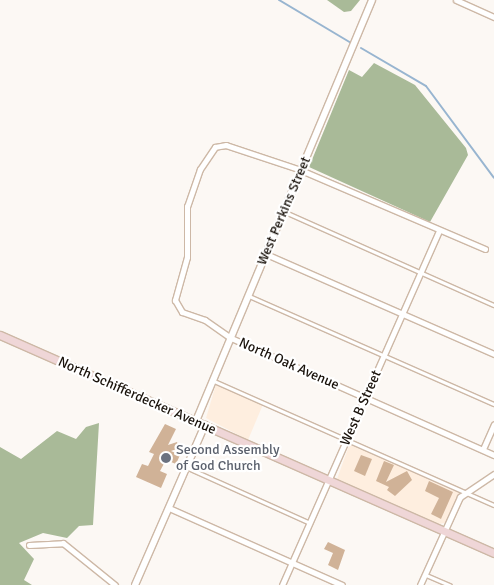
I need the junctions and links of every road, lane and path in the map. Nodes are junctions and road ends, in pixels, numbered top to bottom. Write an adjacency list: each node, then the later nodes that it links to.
1 (372, 0): 4 (street, West Perkins Street)
2 (456, 0): 3 (street)
3 (494, 17)
4 (301, 170): 5 (street, West Perkins Street); 6 (street); 14 (street, North Oak Avenue)
5 (284, 212): 8 (street, West Perkins Street); 9 (lane)
6 (439, 230): 7 (street); 9 (street, West B Street)
7 (485, 249)
8 (266, 254): 10 (street, West Perkins Street); 12 (street)
9 (421, 273): 11 (lane); 12 (street, West B Street)
10 (249, 296): 14 (street, West Perkins Street); 16 (lane)
11 (494, 305)
12 (402, 314): 15 (street); 16 (street, West B Street)
13 (0, 335): 20 (main road, North Schifferdecker Avenue)
14 (231, 338): 17 (street, West Perkins Street); 18 (street, North Oak Avenue)
15 (494, 354)
16 (384, 356): 18 (street, West B Street); 19 (lane)
17 (213, 381): 20 (street, West Perkins Street); 23 (lane)
18 (366, 397): 23 (street, West B Street); 24 (street, North Oak Avenue)
19 (494, 404)
20 (196, 422): 22 (main road, North Schifferdecker Avenue)
21 (494, 424): 24 (street)
22 (205, 425): 26 (street); 28 (main road, North Schifferdecker Avenue)
23 (346, 440): 28 (street, West B Street); 29 (lane)
24 (483, 449): 25 (street, North Oak Avenue)
25 (494, 454)
26 (187, 467): 31 (street); 32 (lane)
27 (494, 474): 29 (street)
28 (328, 480): 32 (street, West B Street); 33 (main road, North Schifferdecker Avenue)
29 (464, 492): 30 (lane); 33 (street)
30 (494, 505)
31 (169, 508): 36 (street); 39 (street)
32 (310, 522): 36 (street, West B Street)
33 (444, 532): 35 (main road, North Schifferdecker Avenue); 37 (street)
34 (29, 545): 38 (street)
35 (494, 554)
36 (292, 563): 40 (street, West B Street); 41 (street)
37 (425, 574): 42 (street); 43 (lane)
38 (115, 585)
39 (136, 585)
40 (282, 585)
41 (342, 585)
42 (420, 585)
43 (450, 585)

